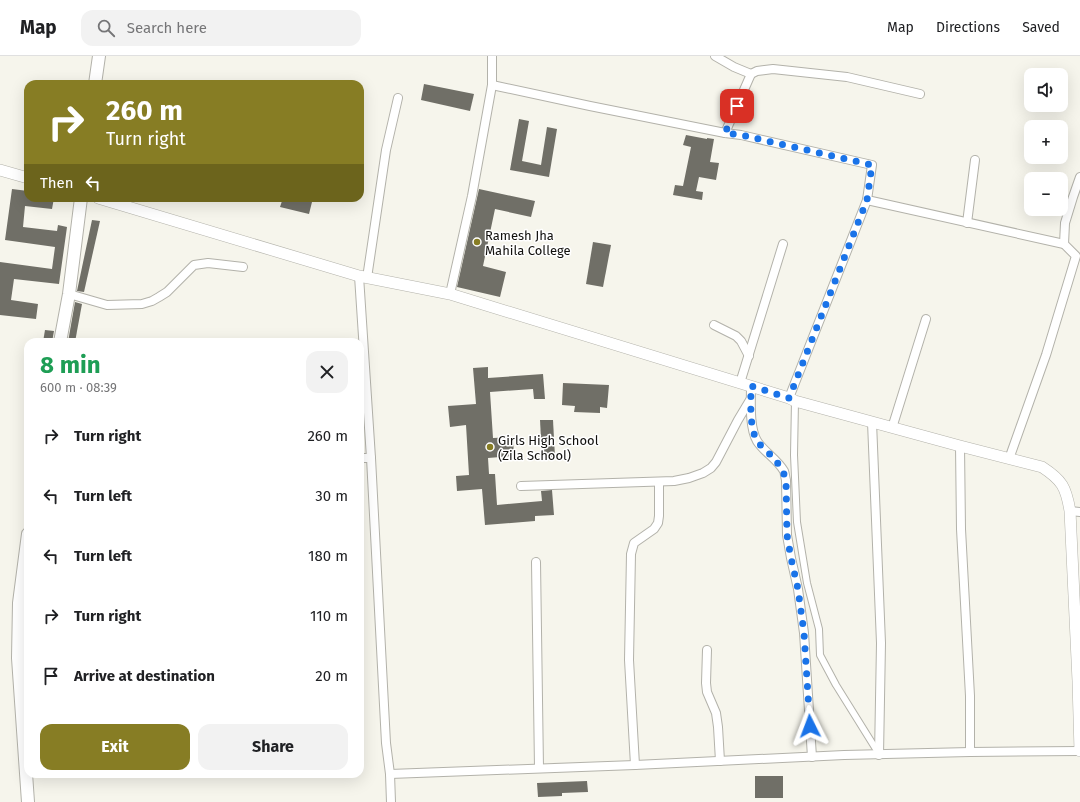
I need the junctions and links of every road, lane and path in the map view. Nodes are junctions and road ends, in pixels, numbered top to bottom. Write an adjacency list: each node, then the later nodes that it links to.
1 (98, 56): 5 (main road)
2 (492, 56): 6 (street)
3 (715, 56): 4 (street)
4 (751, 74): 7 (street); 9 (street)
5 (95, 80)
6 (492, 85): 9 (street); 24 (street)
7 (920, 94)
8 (398, 98): 22 (street)
9 (725, 133): 14 (street)
10 (975, 160): 17 (street)
11 (0, 170): 12 (street)
12 (24, 177)
13 (1080, 177): 19 (street)
14 (867, 200): 17 (street); 32 (street)
15 (80, 202): 23 (main road)
16 (111, 202): 22 (street)
17 (967, 223): 19 (street)
18 (783, 244): 29 (street)
19 (1064, 244): 20 (street)
20 (1078, 257): 39 (street)
21 (243, 267): 23 (street)
22 (363, 277): 24 (street); 28 (street)
23 (69, 294): 27 (main road)
24 (450, 294): 30 (street)
25 (926, 319): 35 (street)
26 (714, 325): 29 (street)
27 (61, 338)
28 (363, 338)
29 (749, 356): 30 (street)
30 (746, 384): 31 (street); 32 (street)
31 (751, 399): 40 (street); 52 (street)
32 (792, 399): 34 (street); 51 (street)
33 (364, 407): 38 (street)
34 (872, 422): 35 (street); 51 (street)
35 (892, 428): 36 (street)
36 (960, 446): 39 (street); 50 (street)
37 (364, 458): 38 (street)
38 (371, 458): 56 (street)
39 (1009, 459): 42 (street)
40 (659, 482): 41 (street); 54 (street)
41 (521, 486)
42 (1075, 511): 47 (street)
43 (536, 562): 55 (street)
44 (24, 565): 46 (main road)
45 (707, 650): 53 (street)
46 (23, 674): 48 (main road)
47 (1079, 681): 49 (street)
48 (24, 700)
49 (1080, 751): 50 (street)
50 (970, 752): 51 (street)
51 (879, 755): 52 (street)
52 (812, 757): 53 (street)
53 (720, 761): 54 (street)
54 (635, 765): 55 (street)
55 (539, 768): 56 (street)
56 (390, 774): 59 (street)
57 (27, 778): 58 (main road)
58 (28, 802)
59 (391, 802)

